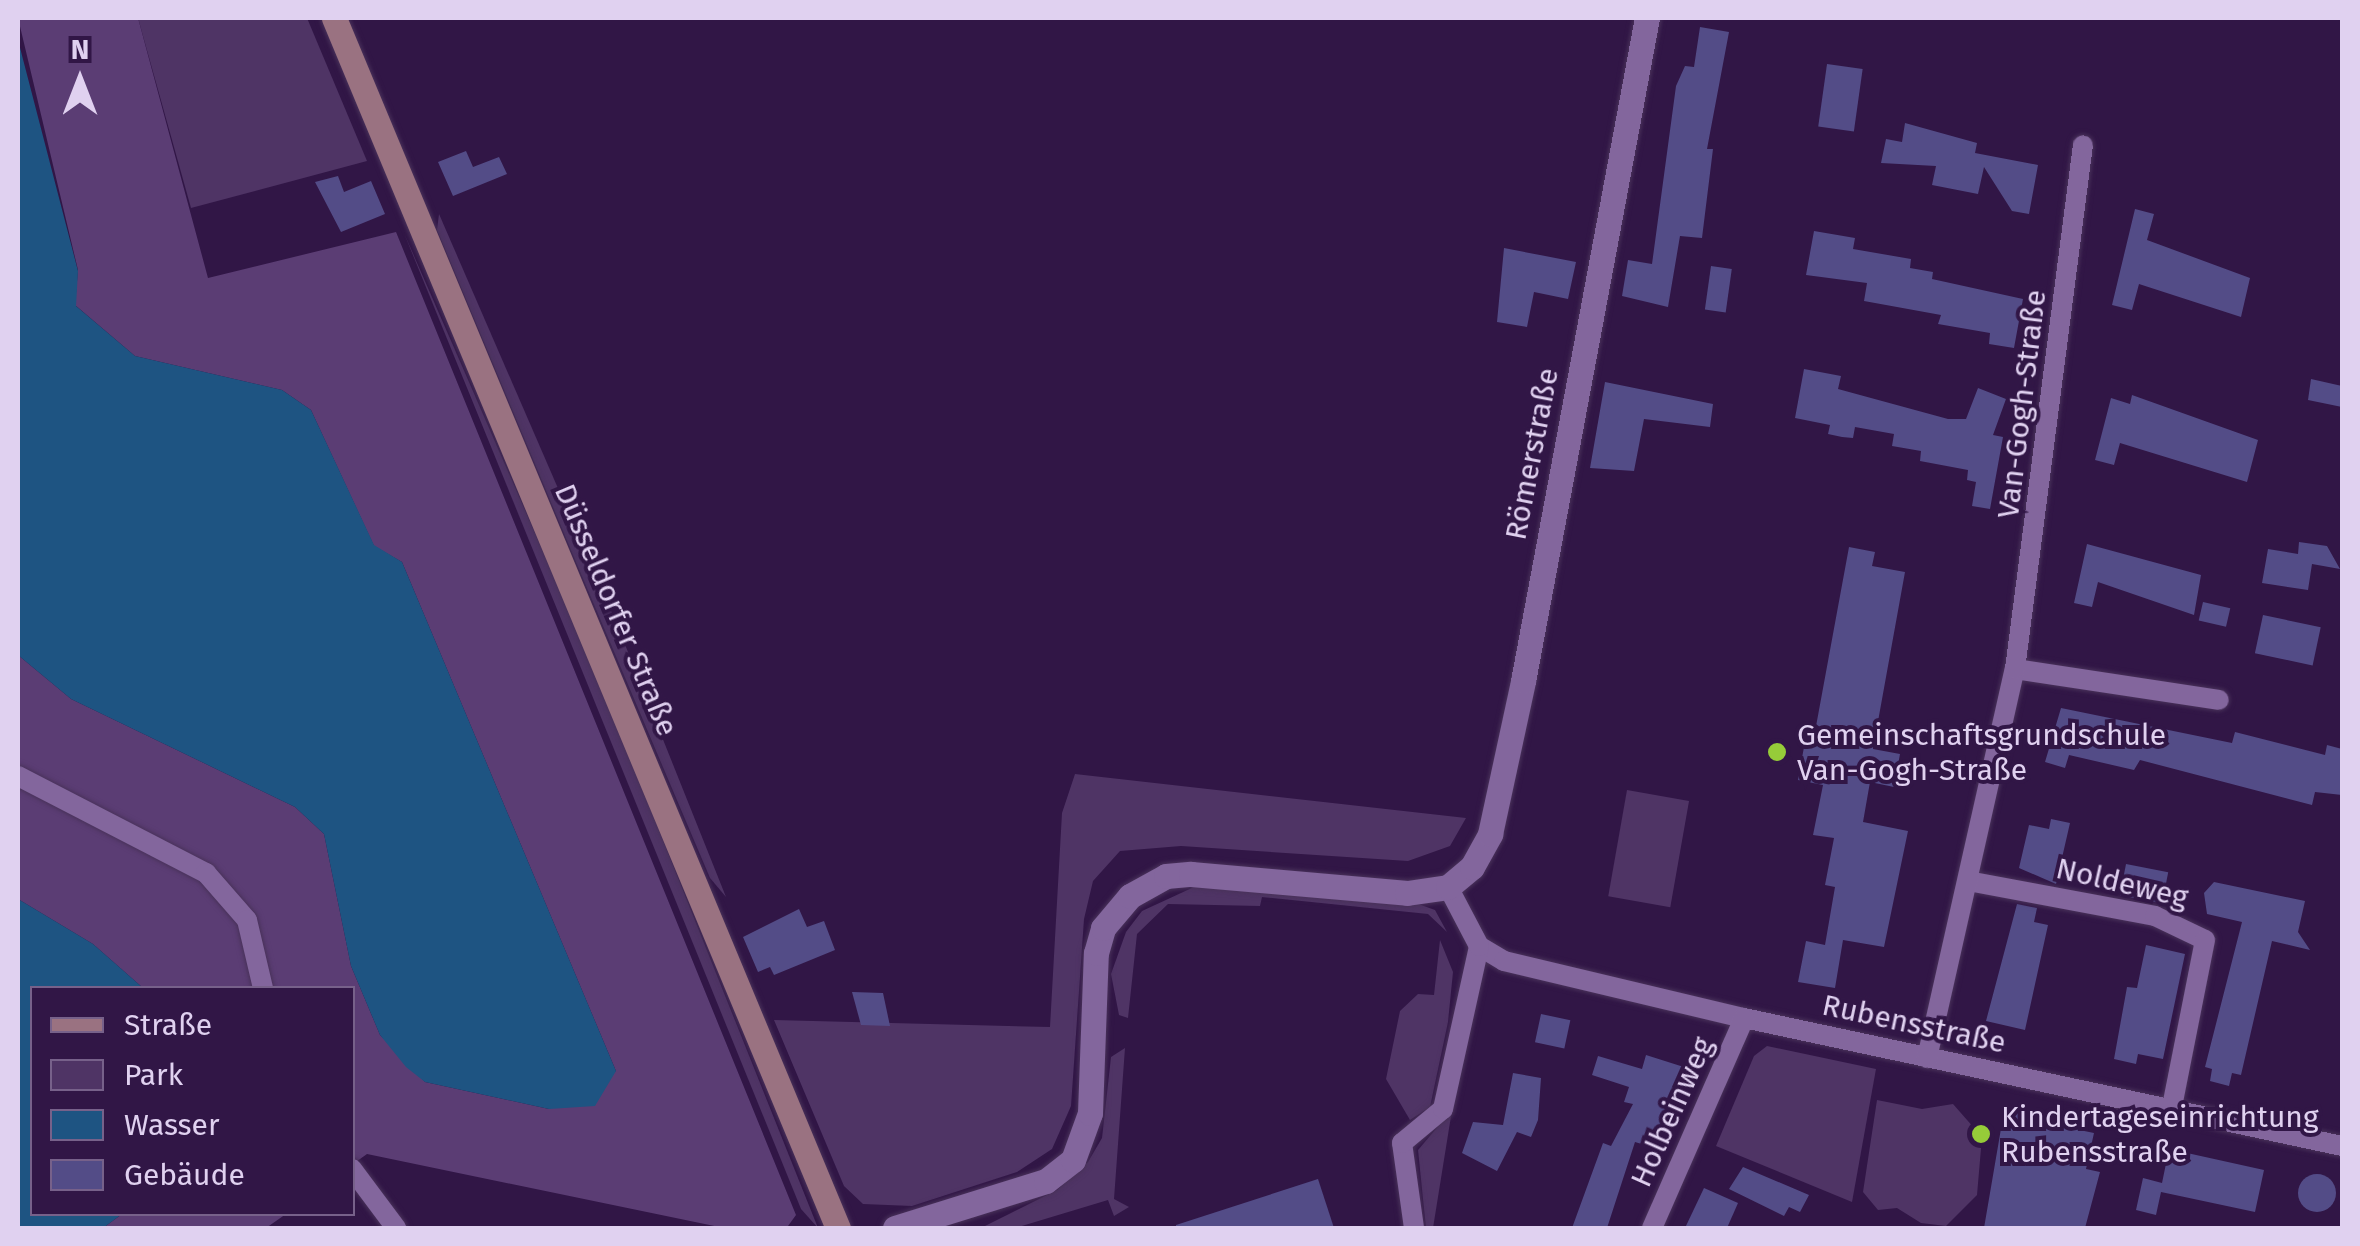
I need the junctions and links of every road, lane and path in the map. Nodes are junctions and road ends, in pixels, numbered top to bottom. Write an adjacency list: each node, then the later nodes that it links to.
1 (334, 18): 18 (main road, Düsseldorfer Straße)
2 (1646, 18): 8 (street, Römerstraße)
3 (2083, 145): 4 (street, Van-Gogh-Straße)
4 (2014, 669): 5 (street); 7 (street, Van-Gogh-Straße)
5 (2220, 700)
6 (18, 776): 10 (street)
7 (1968, 881): 12 (street, Van-Gogh-Straße); 13 (street, Noldeweg)
8 (1448, 887): 9 (street); 16 (street)
9 (1479, 946): 11 (street, Rubensstraße); 21 (street)
10 (263, 986)
11 (1744, 1018): 12 (street, Rubensstraße); 22 (street, Holbeinweg)
12 (1928, 1058): 13 (street, Rubensstraße)
13 (2170, 1111): 14 (street, Rubensstraße)
14 (2342, 1146)
15 (355, 1173): 17 (street)
16 (982, 1206): 19 (street); 20 (street)
17 (396, 1228)
18 (838, 1228)
19 (895, 1228)
20 (955, 1228)
21 (1414, 1228)
22 (1652, 1228)

